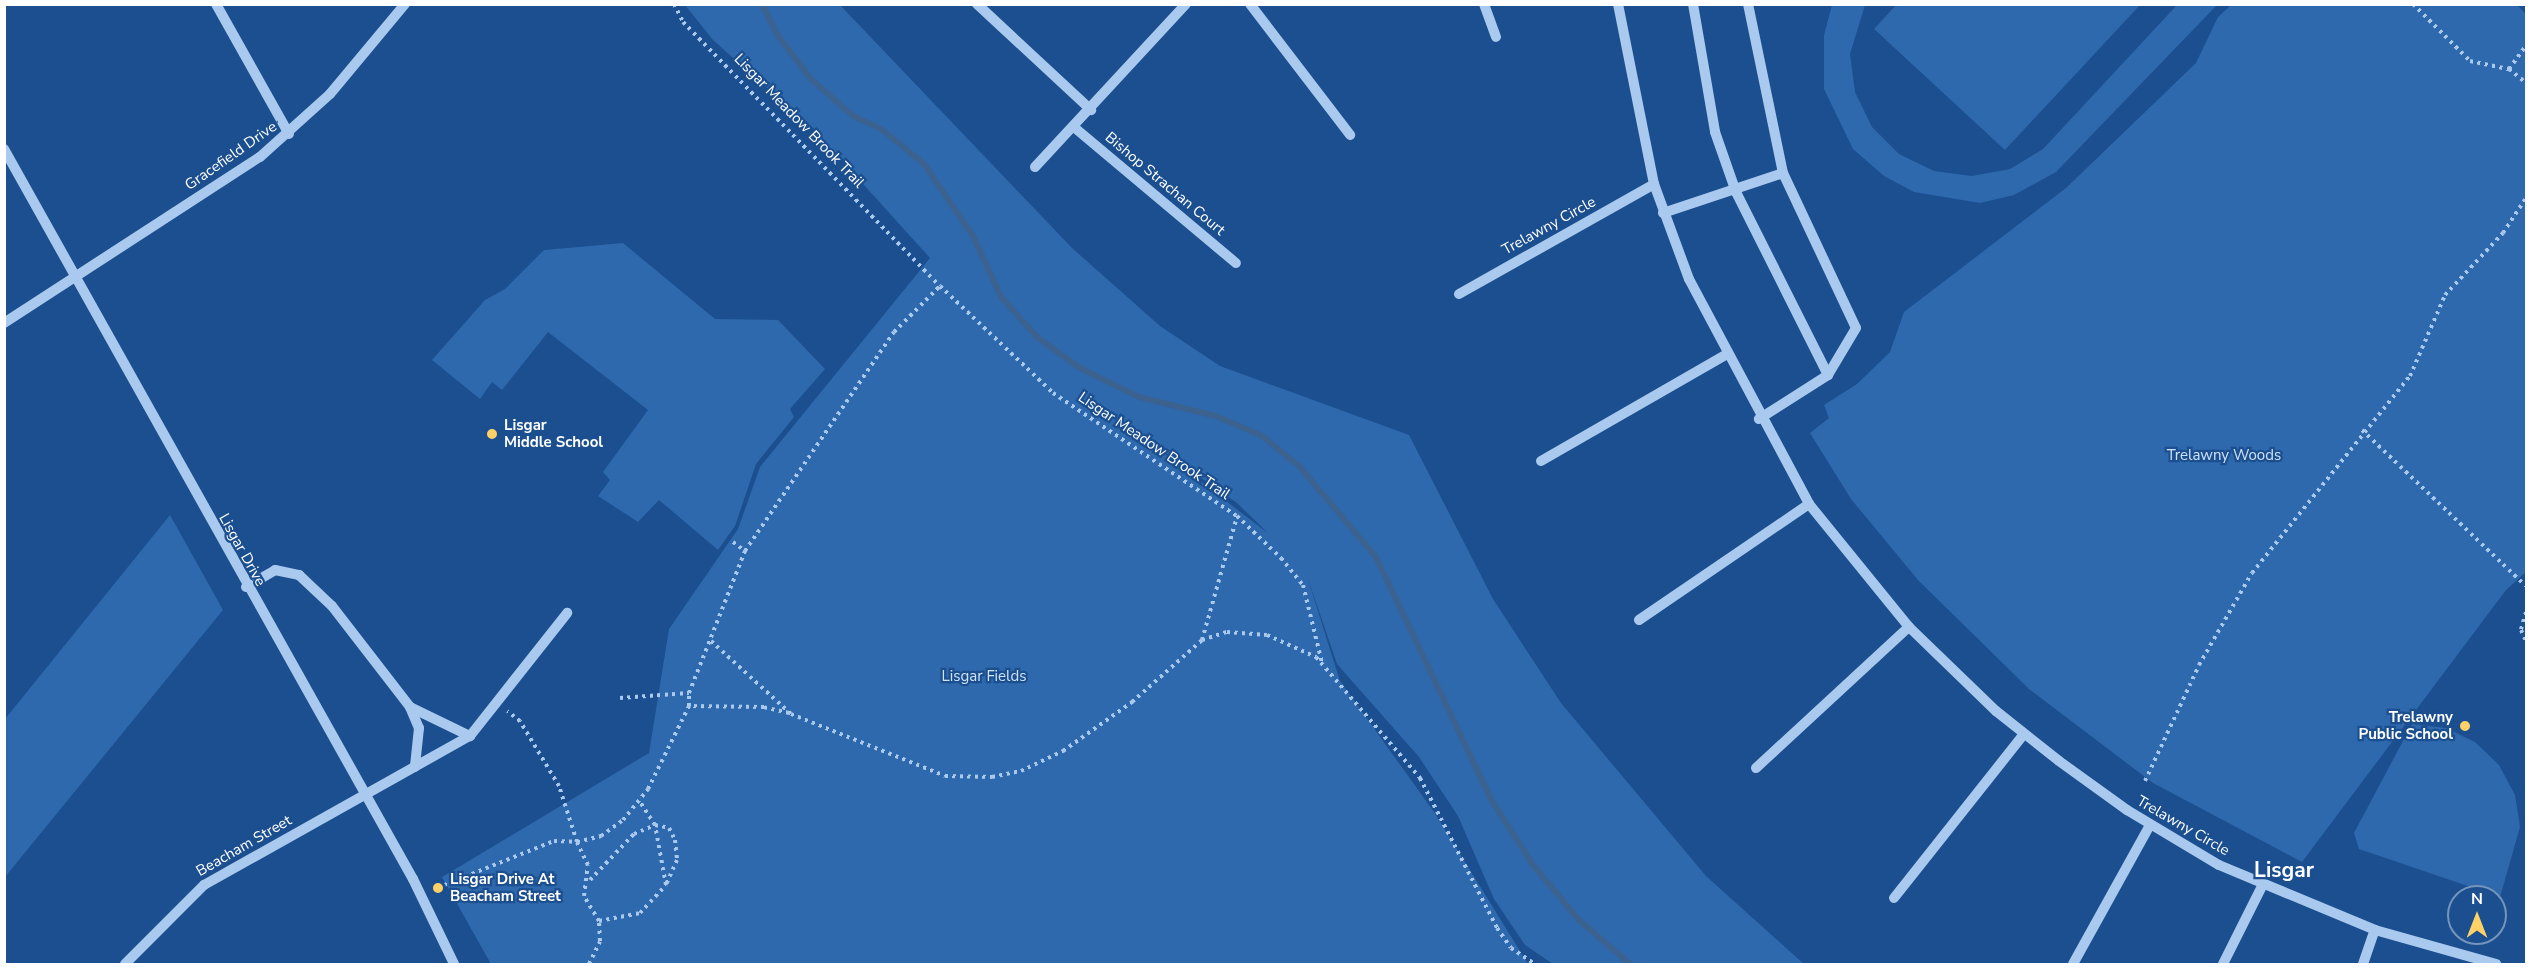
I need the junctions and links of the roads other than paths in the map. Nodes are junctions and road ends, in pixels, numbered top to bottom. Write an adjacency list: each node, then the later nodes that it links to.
1 (216, 4): 13 (street)
2 (405, 4): 13 (street, Gracefield Drive)
3 (977, 4): 11 (street)
4 (1185, 4): 11 (street)
5 (1250, 4): 14 (street)
6 (1484, 4): 10 (street)
7 (1618, 4): 18 (street, Trelawny Circle)
8 (1693, 4): 19 (street)
9 (1748, 4): 17 (street)
10 (1496, 38)
11 (1091, 110): 12 (street)
12 (1075, 128): 16 (street); 21 (street, Bishop Strachan Court)
13 (289, 134): 22 (street, Gracefield Drive)
14 (1350, 135)
15 (4, 149): 22 (street, Lisgar Drive)
16 (1035, 166)
17 (1783, 172): 19 (street); 26 (street)
18 (1654, 184): 20 (street, Trelawny Circle); 23 (street, Trelawny Circle)
19 (1736, 192): 20 (street); 26 (street)
20 (1663, 213): 25 (street, Trelawny Circle)
21 (1236, 263)
22 (74, 277): 24 (street, Gracefield Drive); 30 (street, Lisgar Drive)
23 (1459, 294)
24 (4, 323)
25 (1725, 355): 27 (street, Trelawny Circle); 28 (street)
26 (1828, 375): 27 (street)
27 (1759, 419): 29 (street, Trelawny Circle)
28 (1541, 461)
29 (1809, 504): 32 (street); 33 (street, Trelawny Circle)
30 (246, 587): 34 (street); 39 (street, Lisgar Drive)
31 (567, 613): 36 (street)
32 (1639, 620)
33 (1909, 627): 35 (street, Trelawny Circle); 38 (street)
34 (410, 707): 36 (street); 37 (street)
35 (2024, 734): 40 (street, Trelawny Circle); 42 (street)
36 (470, 736): 37 (street, Beacham Street)
37 (415, 767): 39 (street, Beacham Street)
38 (1756, 768)
39 (366, 794): 44 (street, Beacham Street); 45 (street, Lisgar Drive)
40 (2151, 825): 41 (street, Trelawny Circle); 46 (street)
41 (2262, 886): 43 (street, Trelawny Circle); 47 (street)
42 (1894, 898)
43 (2375, 930): 48 (street); 49 (street, Trelawny Circle)
44 (125, 964)
45 (454, 964)
46 (2073, 964)
47 (2223, 964)
48 (2363, 964)
49 (2496, 964)

